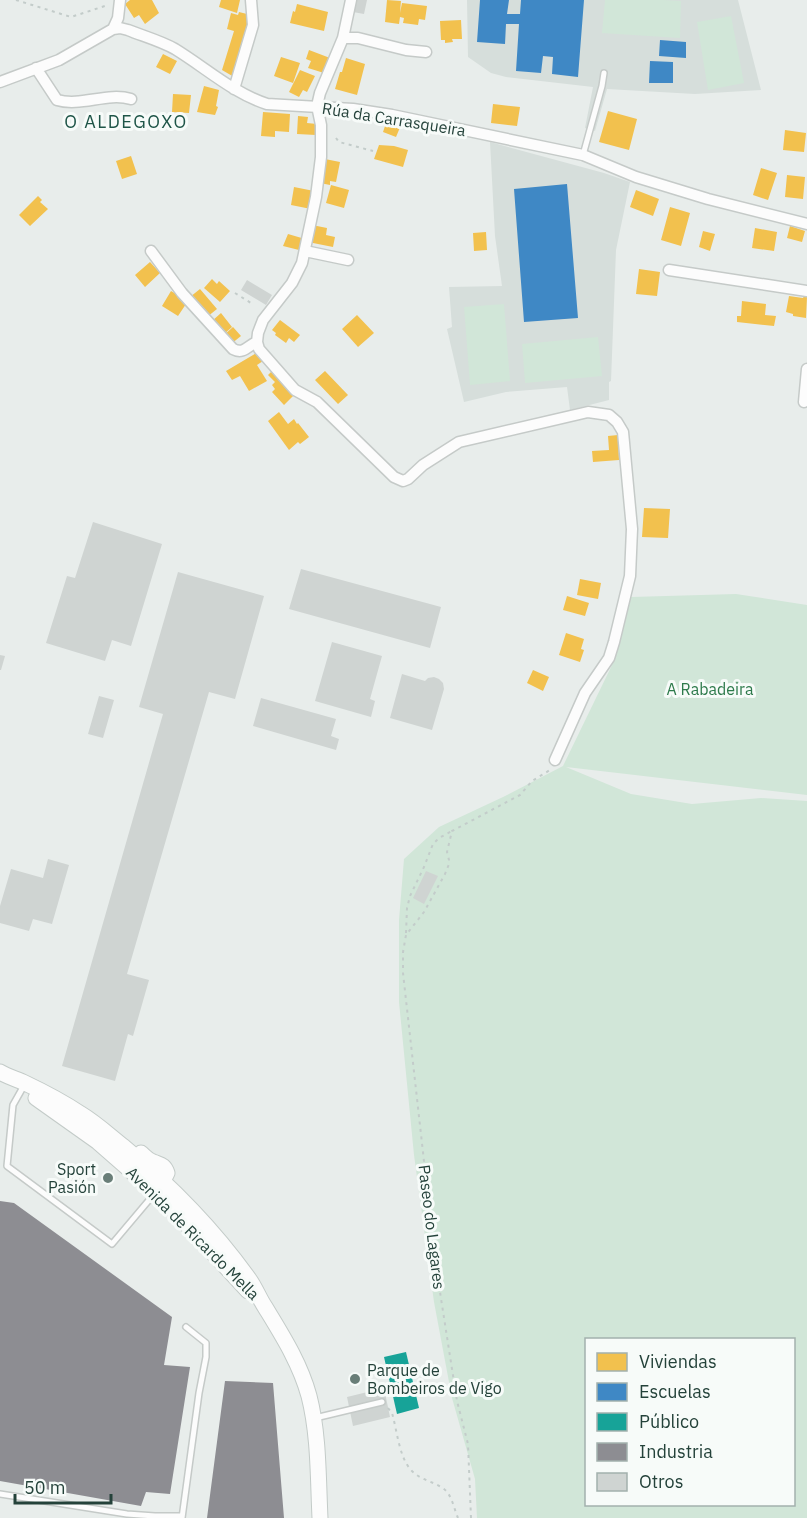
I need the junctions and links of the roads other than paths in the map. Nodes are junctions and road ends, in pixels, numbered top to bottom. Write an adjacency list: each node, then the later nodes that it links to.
1 (251, 0): 10 (street)
2 (351, 0): 5 (street)
3 (120, 1): 4 (street)
4 (113, 29): 7 (street); 10 (street, Rúa da Carrasqueira)
5 (344, 38): 6 (street); 12 (street)
6 (426, 51)
7 (36, 68): 9 (street); 11 (street)
8 (604, 72): 13 (lane)
9 (0, 82)
10 (234, 89): 12 (street, Rúa da Carrasqueira)
11 (132, 99)
12 (317, 106): 13 (street, Rúa da Carrasqueira); 16 (street)
13 (583, 155): 14 (street, Rúa da Carrasqueira)
14 (807, 224)
15 (151, 251): 20 (street)
16 (305, 251): 17 (street); 20 (street)
17 (348, 260)
18 (669, 270): 19 (street)
19 (807, 291)
20 (257, 342): 23 (street)
21 (807, 369): 22 (street)
22 (804, 402)
23 (555, 760)
24 (3, 1074): 25 (main road, Avenida de Ricardo Mella); 26 (main road, Avenida de Ricardo Mella)
25 (22, 1089): 26 (main road, Avenida de Ricardo Mella); 27 (lane)
26 (89, 1127): 27 (main road, Avenida de Ricardo Mella); 27 (main road, Avenida de Ricardo Mella)
27 (157, 1178): 28 (main road, Avenida de Ricardo Mella); 28 (main road, Avenida de Ricardo Mella)
28 (264, 1305): 31 (main road, Avenida de Ricardo Mella)
29 (186, 1327): 33 (lane)
30 (382, 1402): 31 (lane)
31 (313, 1418): 34 (main road, Avenida de Ricardo Mella)
32 (0, 1494): 33 (lane)
33 (182, 1517)
34 (320, 1518)

